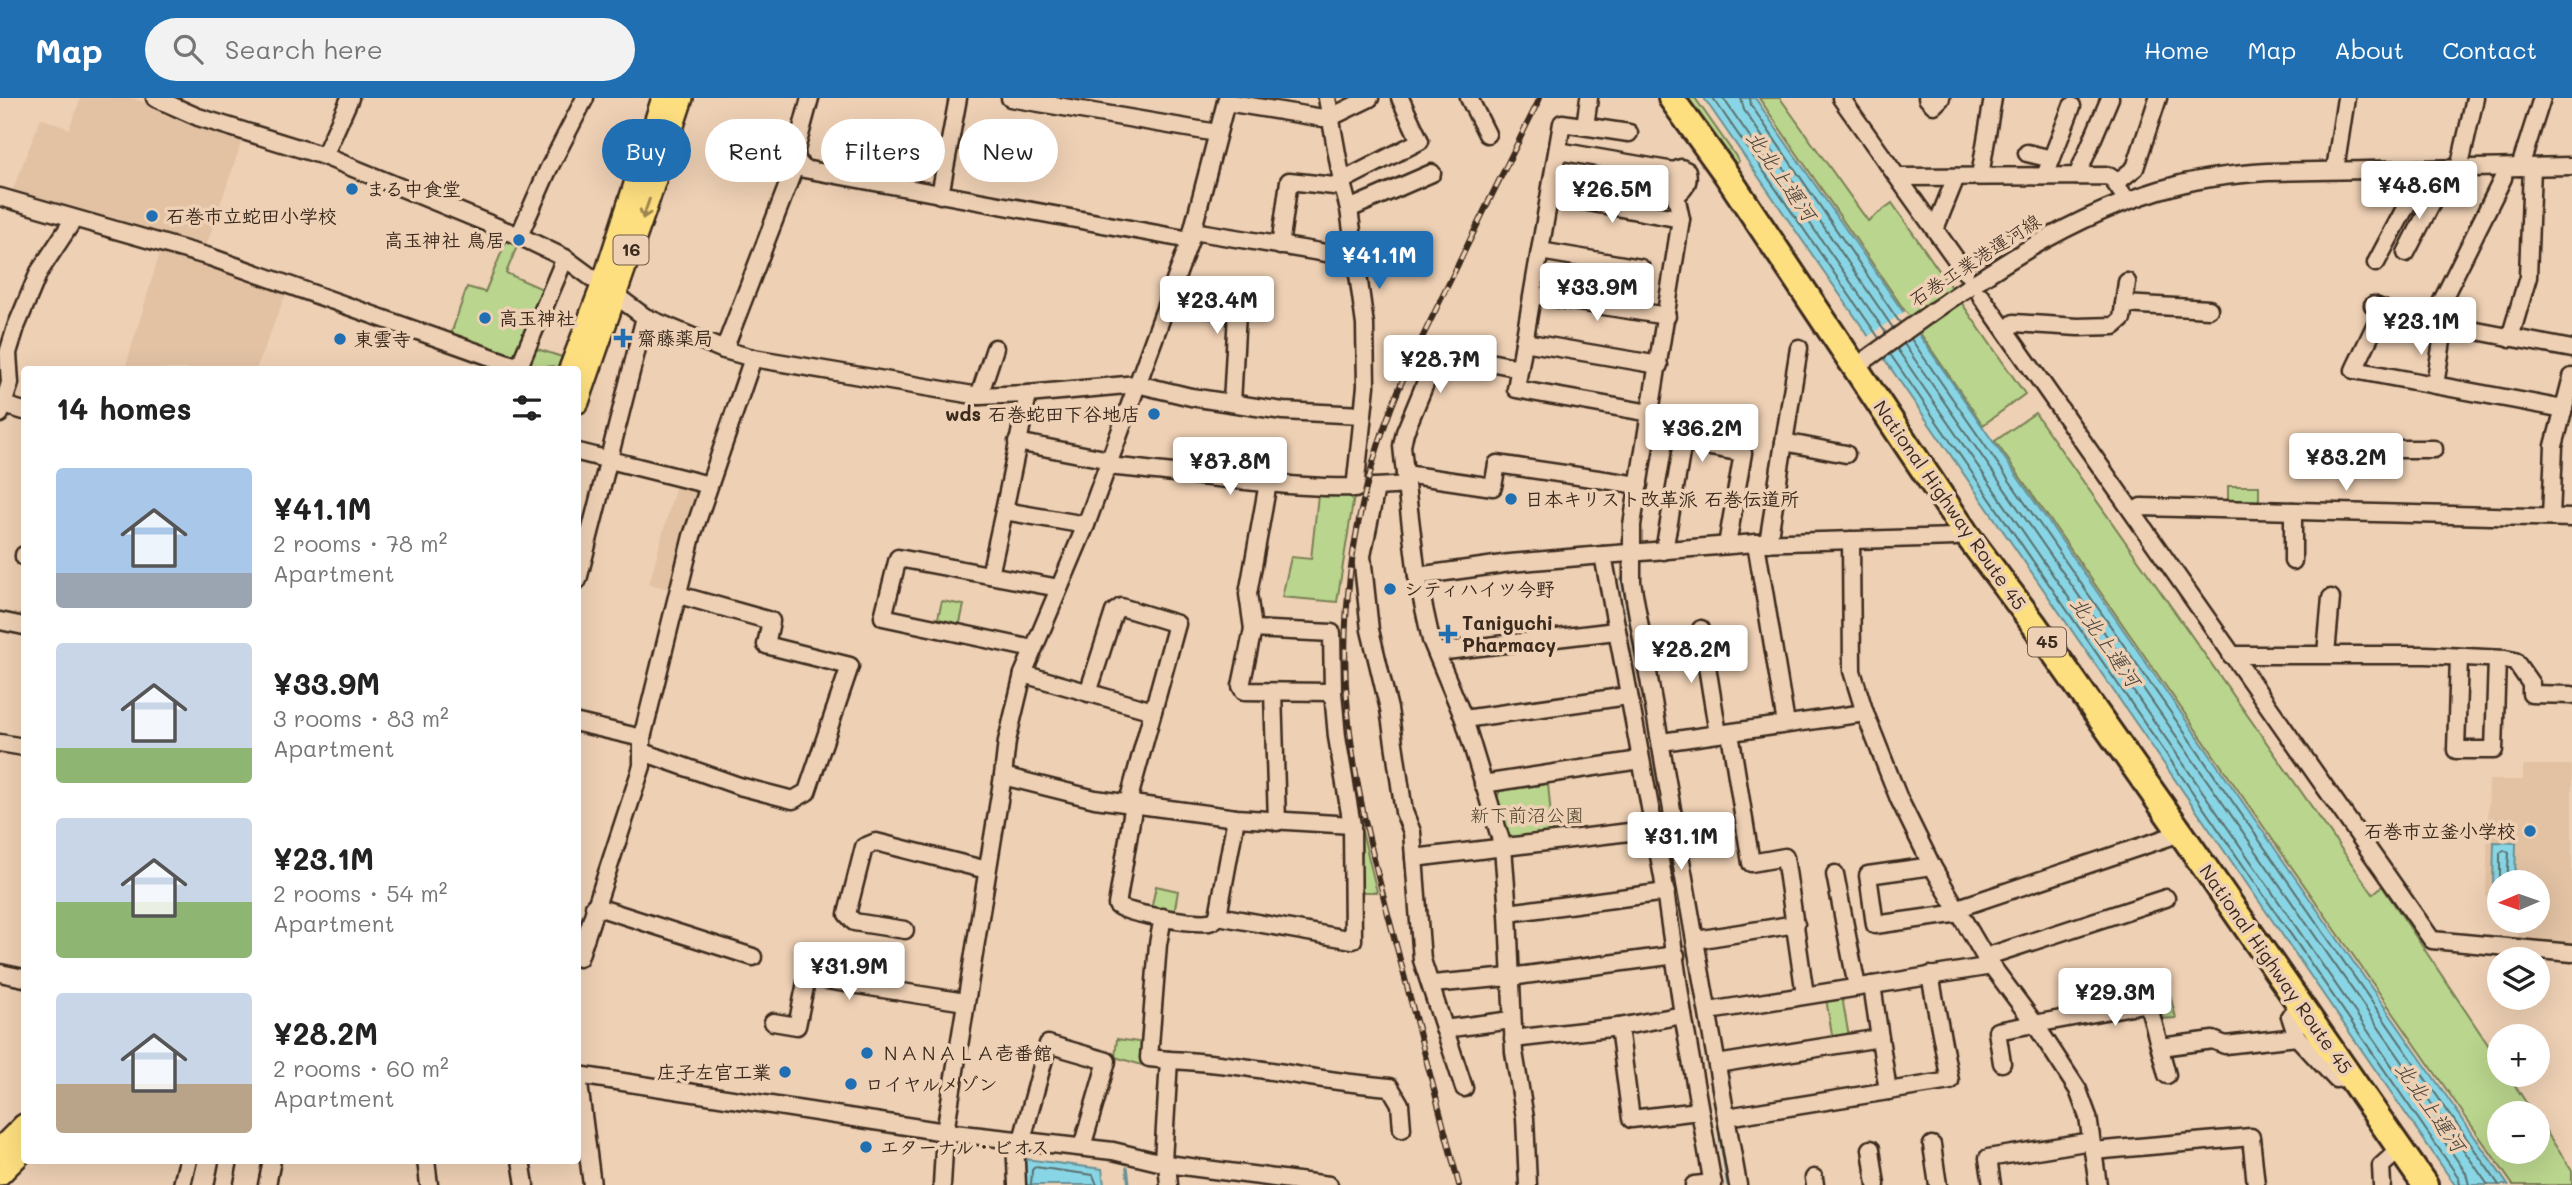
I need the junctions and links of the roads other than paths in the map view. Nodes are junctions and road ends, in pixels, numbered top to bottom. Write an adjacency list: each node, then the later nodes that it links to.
1 (155, 98): 25 (street)
2 (350, 98): 35 (street)
3 (585, 98): 60 (street)
4 (663, 98): 71 (main road, 16)
5 (682, 98): 71 (main road, 16, one-way to 71)
6 (810, 98): 28 (street)
7 (958, 98): 52 (street)
8 (1010, 98): 31 (street)
9 (1327, 98): 27 (street)
10 (1370, 98): 27 (street)
11 (1400, 98): 51 (street)
12 (1469, 98): 32 (street)
13 (1589, 98): 29 (street)
14 (1671, 98): 88 (highway, National Highway Route 45 / 45)
15 (1927, 98): 16 (street)
16 (1941, 98)
17 (1993, 98): 44 (street)
18 (2110, 98): 46 (street)
19 (2158, 98): 50 (street)
20 (2346, 98): 42 (street)
21 (2475, 98): 40 (street)
22 (2542, 98): 38 (street)
23 (1227, 100): 27 (street); 31 (street)
24 (1846, 100): 47 (street)
25 (179, 103): 35 (street)
26 (2072, 107): 36 (street)
27 (1331, 117): 51 (street)
28 (804, 119)
29 (1585, 126): 30 (street); 33 (street)
30 (1629, 132)
31 (1217, 133): 61 (street)
32 (1487, 134)
33 (1558, 151): 53 (street); 58 (street)
34 (2026, 153): 36 (street)
35 (324, 156): 60 (street)
36 (2052, 159): 45 (street)
37 (2572, 166): 38 (street, 石巻工業港運河線)
38 (2519, 167): 40 (street, 石巻工業港運河線); 80 (street); 81 (street)
39 (2419, 169): 40 (street, 石巻工業港運河線); 42 (street, 石巻工業港運河線); 67 (street)
40 (2452, 169): 64 (street)
41 (807, 170): 52 (street)
42 (2335, 170): 55 (street, 石巻工業港運河線)
43 (1432, 173): 56 (street)
44 (1980, 176): 45 (street); 48 (street)
45 (2045, 176): 46 (street)
46 (2077, 176): 50 (street)
47 (1899, 177): 48 (street); 59 (street)
48 (1956, 177): 59 (street)
49 (788, 182): 86 (street)
50 (2117, 182): 55 (street)
51 (1342, 184): 56 (street); 62 (street)
52 (940, 195): 61 (street)
53 (1550, 195): 58 (street); 63 (street)
54 (0, 197): 57 (street)
55 (2127, 201): 88 (street, 石巻工業港運河線)
56 (1349, 209): 66 (street)
57 (74, 219): 90 (street); 101 (street)
58 (1681, 219): 77 (street)
59 (1935, 229): 69 (street)
60 (519, 236): 65 (street)
61 (1191, 236): 62 (street); 74 (street)
62 (1280, 246): 66 (street)
63 (1540, 251): 68 (street); 72 (street)
64 (2406, 253)
65 (565, 258): 71 (street); 91 (street)
66 (1356, 258): 105 (street)
67 (2376, 263)
68 (1641, 268)
69 (1965, 272)
70 (2127, 282): 75 (street)
71 (608, 291): 78 (street); 92 (main road, 16); 97 (main road, 16)
72 (1533, 295): 77 (street); 82 (street)
73 (1981, 296): 79 (street)
74 (1168, 298): 95 (street); 100 (street)
75 (2124, 304): 76 (street); 79 (street)
76 (2209, 309)
77 (1667, 316): 89 (street)
78 (645, 317): 86 (street); 112 (street)
79 (2006, 331): 122 (street)
80 (2436, 332): 81 (street); 96 (street); 96 (street)
81 (2510, 338): 85 (street)
82 (1524, 342): 89 (street); 93 (street)
83 (995, 348): 99 (street)
84 (1799, 348): 107 (street)
85 (2572, 349)
86 (724, 350): 87 (street)
87 (753, 358): 99 (street); 116 (street)
88 (1862, 362): 126 (highway, National Highway Route 45 / 45)
89 (1658, 365): 104 (street)
90 (513, 366)
91 (520, 366)
92 (571, 366)
93 (1520, 368): 104 (street); 114 (street)
94 (2572, 377): 102 (street)
95 (1137, 384): 98 (street); 100 (street); 113 (street)
96 (2435, 385): 102 (street)
97 (581, 390)
98 (1028, 394): 99 (street); 106 (street)
99 (979, 396)
100 (1232, 403): 105 (street)
101 (1, 408): 103 (street)
102 (2564, 409): 123 (street)
103 (21, 411)
104 (1650, 413): 117 (street)
105 (1362, 415): 119 (street)
106 (1017, 442): 113 (street); 120 (street)
107 (1784, 442): 111 (street); 128 (street)
108 (2376, 449): 109 (street)
109 (2434, 449)
110 (581, 453): 112 (street)
111 (1846, 454)
112 (607, 460): 116 (street); 134 (street)
113 (1109, 463): 115 (street); 125 (street)
114 (1405, 480): 117 (street); 118 (street); 136 (street)
115 (1268, 483): 119 (street); 142 (street)
116 (709, 485): 138 (street)
117 (1639, 485): 131 (street)
118 (1376, 488): 119 (street); 177 (street)
119 (1355, 489)
120 (1004, 511): 125 (street); 135 (street)
121 (2293, 511): 122 (street); 123 (street); 133 (street)
122 (2133, 512): 148 (street)
123 (2551, 517): 124 (street)
124 (2572, 518)
125 (1086, 525): 137 (street)
126 (1966, 535): 127 (street); 175 (highway, National Highway Route 45 / 45)
127 (1851, 540): 128 (street); 158 (street)
128 (1762, 543): 129 (street); 160 (street)
129 (1727, 545): 130 (street); 130 (street)
130 (1664, 551): 131 (street)
131 (1631, 552): 132 (street); 163 (street)
132 (1602, 555): 136 (street); 144 (street)
133 (2293, 561)
134 (581, 568)
135 (990, 575): 137 (street); 145 (street)
136 (1417, 576): 146 (street)
137 (1059, 588): 145 (street)
138 (679, 595): 165 (street); 165 (street)
139 (2331, 598): 147 (street)
140 (0, 621): 141 (street)
141 (21, 625)
142 (1253, 629): 152 (street); 153 (street)
143 (1701, 629): 162 (street)
144 (1616, 631): 146 (street); 156 (street)
145 (1033, 649): 151 (street)
146 (1437, 652): 159 (street)
147 (2326, 654): 148 (street); 149 (street)
148 (2231, 655): 192 (street)
149 (2459, 657): 150 (street); 150 (street)
150 (2497, 659): 155 (street)
151 (1023, 674): 154 (street); 168 (street)
152 (1273, 692): 153 (street); 172 (street)
153 (1333, 692): 173 (street)
154 (1088, 693): 157 (street); 157 (street)
155 (2572, 695)
156 (1628, 696): 159 (street); 167 (street)
157 (1153, 711): 170 (street)
158 (1865, 713): 160 (street); 178 (street)
159 (1464, 719): 169 (street)
160 (1786, 724): 162 (street)
161 (581, 730): 165 (street)
162 (1724, 734): 163 (street); 188 (street)
163 (1661, 742): 190 (street)
164 (0, 743): 166 (street)
165 (643, 745): 183 (street)
166 (21, 746)
167 (1640, 760): 169 (street); 174 (street)
168 (1003, 776): 170 (street); 179 (street)
169 (1483, 784): 176 (street)
170 (1131, 803): 171 (street); 187 (street)
171 (1236, 818): 172 (street); 186 (street)
172 (1277, 822): 173 (street)
173 (1352, 825): 186 (street)
174 (1654, 829): 176 (street); 181 (street)
175 (2181, 833): 184 (street); 204 (highway, National Highway Route 45 / 45)
176 (1503, 847): 177 (street); 185 (street)
177 (1414, 858): 200 (street)
178 (1932, 866): 184 (street); 184 (street)
179 (987, 870): 189 (street); 203 (street)
180 (1835, 874): 201 (street)
181 (1666, 892): 185 (street); 193 (street)
182 (2166, 898): 195 (street)
183 (594, 906): 191 (street); 194 (street)
184 (1959, 910): 195 (street)
185 (1508, 913): 199 (street)
186 (1218, 916): 187 (street)
187 (1163, 917): 216 (street)
188 (1796, 924): 190 (street); 202 (street)
189 (905, 930)
190 (1696, 940): 205 (street)
191 (581, 951)
192 (2572, 953)
193 (1676, 955): 199 (street); 206 (street)
194 (753, 957)
195 (1989, 961): 197 (street); 209 (street)
196 (0, 973): 198 (street)
197 (1930, 975): 201 (street); 223 (street)
198 (21, 977)
199 (1510, 977): 200 (street); 207 (street)
200 (1432, 984): 211 (street)
201 (1864, 986): 202 (street); 213 (street)
202 (1805, 995): 205 (street)
203 (965, 1002): 208 (street); 229 (street)
204 (2302, 1007): 212 (street); 221 (highway, National Highway Route 45 / 45)
205 (1709, 1011): 218 (street)
206 (1683, 1015): 210 (street); 225 (street)
207 (1512, 1020): 211 (street); 214 (street)
208 (773, 1022)
209 (2035, 1024): 215 (street); 217 (street); 232 (street)
210 (1619, 1027): 214 (street); 225 (street)
211 (1444, 1029): 222 (street)
212 (2297, 1037): 215 (street); 221 (street)
213 (1880, 1038): 218 (street); 223 (street)
214 (1513, 1039): 257 (street)
215 (2161, 1047): 220 (street)
216 (1169, 1060): 228 (street); 238 (street)
217 (2002, 1063)
218 (1717, 1064): 226 (street)
219 (581, 1075): 229 (street)
220 (2167, 1075)
221 (2350, 1076): 236 (highway, National Highway Route 45 / 45)
222 (1464, 1088)
223 (1888, 1091): 226 (street)
224 (581, 1099): 252 (street)
225 (1699, 1111): 246 (street)
226 (1727, 1117): 259 (street)
227 (21, 1128): 234 (main road)
228 (1402, 1129)
229 (945, 1132): 230 (street); 253 (street)
230 (1018, 1140): 233 (street); 233 (street); 254 (street)
231 (1932, 1145): 261 (street)
232 (2092, 1146): 262 (street); 263 (street); 264 (street)
233 (1082, 1147): 238 (street)
234 (0, 1149)
235 (1871, 1149): 260 (street)
236 (2400, 1149): 265 (street); 266 (highway, National Highway Route 45 / 45)
237 (21, 1153): 244 (main road)
238 (1165, 1163): 245 (street); 255 (street)
239 (187, 1164): 247 (street)
240 (228, 1164): 248 (street)
241 (271, 1164): 249 (street)
242 (426, 1164): 250 (street)
243 (522, 1164): 251 (street)
244 (0, 1174)
245 (1280, 1182): 256 (street)
246 (1713, 1184): 258 (street)
247 (182, 1185)
248 (224, 1185)
249 (267, 1185)
250 (429, 1185)
251 (525, 1185)
252 (592, 1185)
253 (942, 1185)
254 (1017, 1185)
255 (1169, 1185)
256 (1329, 1185)
257 (1528, 1185)
258 (1694, 1185)
259 (1738, 1185)
260 (1876, 1185)
261 (1938, 1185)
262 (1992, 1185)
263 (2098, 1185)
264 (2256, 1185)
265 (2382, 1185)
266 (2425, 1185)

